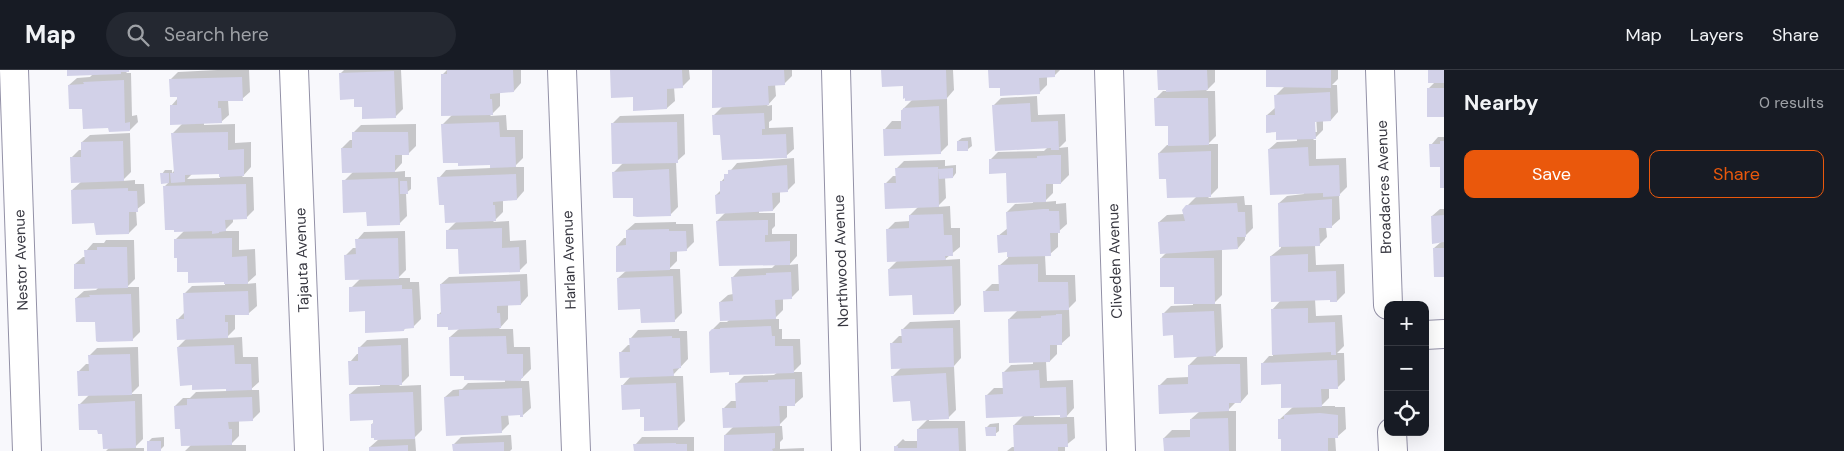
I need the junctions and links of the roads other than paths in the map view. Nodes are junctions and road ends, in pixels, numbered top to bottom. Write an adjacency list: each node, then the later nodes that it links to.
1 (14, 70): 11 (street, Nestor Avenue)
2 (294, 70): 12 (street, Tajauta Avenue)
3 (562, 70): 13 (street, Harlan Avenue)
4 (836, 70): 14 (street, Northwood Avenue)
5 (1109, 70): 15 (street, Cliveden Avenue)
6 (1380, 70): 7 (street, Broadacres Avenue)
7 (1388, 301)
8 (1444, 334): 9 (street)
9 (1429, 335)
10 (1392, 436): 16 (street)
11 (27, 451)
12 (309, 451)
13 (576, 451)
14 (846, 451)
15 (1120, 451)
16 (1393, 451)

